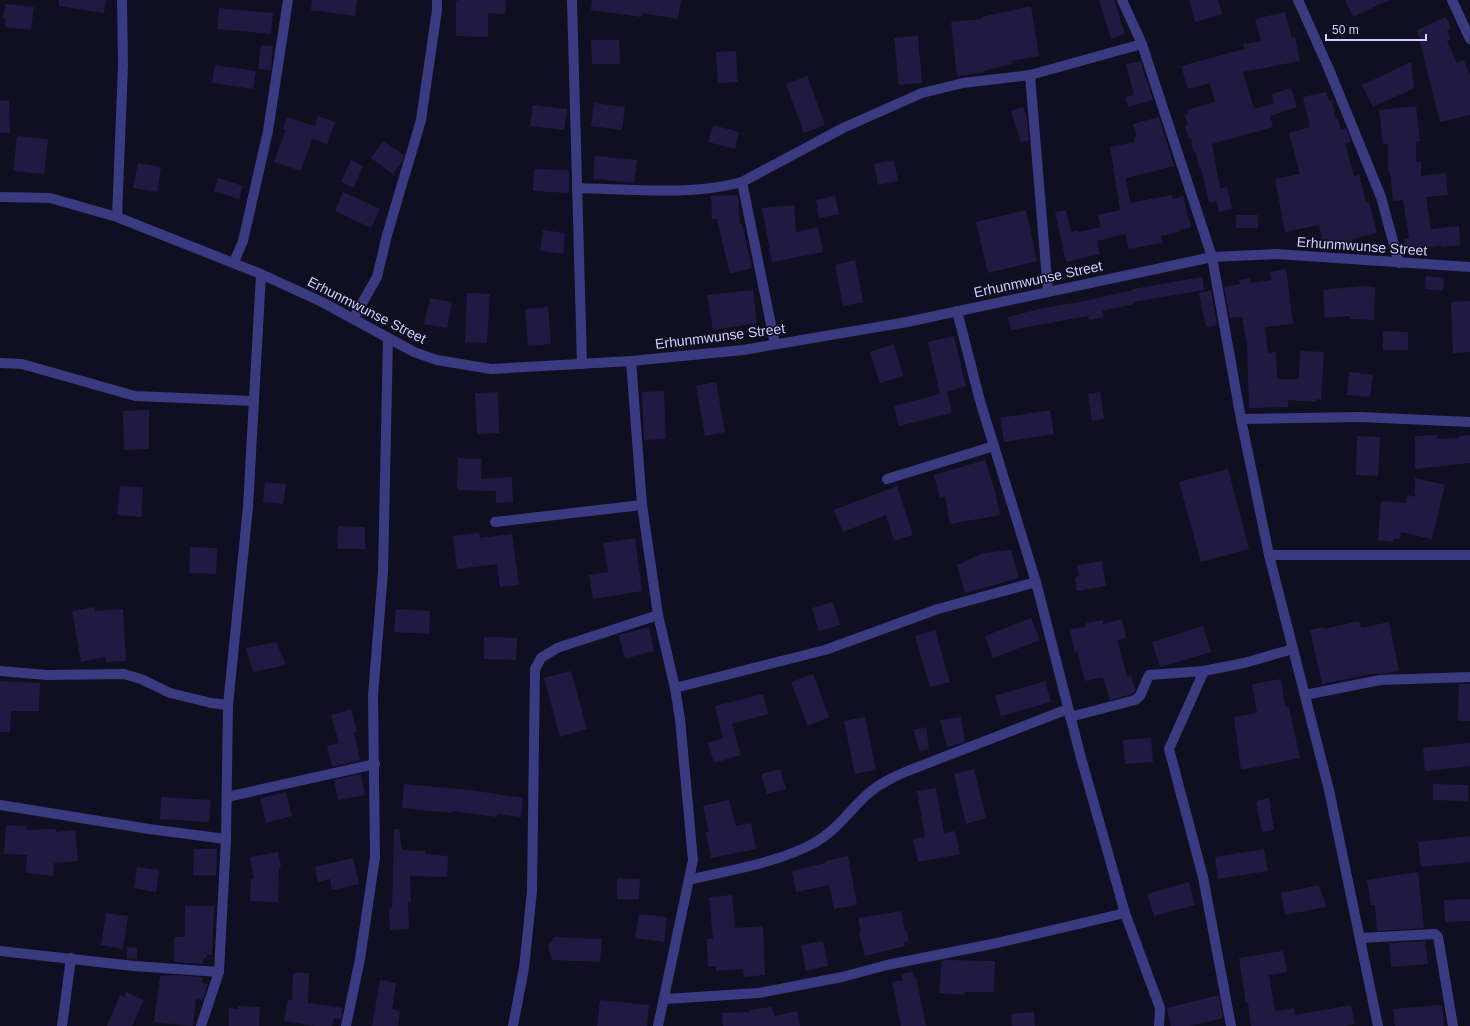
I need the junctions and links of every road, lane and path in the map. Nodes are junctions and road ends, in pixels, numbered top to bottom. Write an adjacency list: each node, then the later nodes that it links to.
1 (122, 0): 14 (street)
2 (288, 0): 16 (street)
3 (437, 0): 22 (street)
4 (572, 0): 12 (street)
5 (1122, 0): 9 (street)
6 (1298, 0): 17 (street)
7 (1452, 0): 8 (street)
8 (1470, 39)
9 (1142, 44): 10 (street); 15 (street)
10 (1030, 74): 11 (street); 20 (street)
11 (742, 182): 12 (street); 24 (street)
12 (578, 188): 27 (street)
13 (0, 197): 14 (street, Erhunmwunse Street)
14 (117, 217): 16 (street, Erhunmwunse Street)
15 (1212, 257): 17 (street, Erhunmwunse Street); 20 (street, Erhunmwunse Street); 29 (street)
16 (234, 262): 19 (street, Erhunmwunse Street)
17 (1399, 263): 18 (street, Erhunmwunse Street)
18 (1470, 267)
19 (261, 274): 22 (street, Erhunmwunse Street); 28 (street)
20 (1048, 292): 21 (street, Erhunmwunse Street)
21 (957, 311): 24 (street, Erhunmwunse Street); 31 (street)
22 (353, 319): 23 (street, Erhunmwunse Street)
23 (388, 338): 27 (street, Erhunmwunse Street); 47 (street)
24 (776, 344): 25 (street, Erhunmwunse Street)
25 (631, 361): 27 (street, Erhunmwunse Street); 33 (street)
26 (0, 363): 28 (street)
27 (582, 364)
28 (254, 401): 45 (street)
29 (1240, 419): 30 (street); 35 (street)
30 (1470, 422)
31 (994, 446): 32 (street); 37 (street)
32 (887, 479)
33 (642, 505): 34 (street); 38 (street)
34 (495, 522)
35 (1269, 555): 36 (street); 39 (street)
36 (1470, 555)
37 (1036, 582): 43 (street); 46 (street)
38 (658, 616): 43 (street); 61 (street)
39 (1293, 649): 41 (street); 44 (street)
40 (0, 671): 45 (street)
41 (1204, 671): 46 (street); 64 (street)
42 (1470, 677): 44 (street)
43 (675, 688): 51 (street)
44 (1305, 695): 53 (street)
45 (228, 705): 48 (street)
46 (1069, 713): 51 (street); 52 (street)
47 (375, 764): 48 (street); 60 (street)
48 (227, 797): 50 (street)
49 (0, 805): 50 (street)
50 (226, 840): 56 (street)
51 (689, 880): 57 (street)
52 (1125, 913): 57 (street); 63 (street)
53 (1360, 938): 65 (street); 66 (street)
54 (0, 951): 55 (street)
55 (71, 958): 56 (street); 58 (street)
56 (219, 972): 59 (street)
57 (665, 1000): 62 (street)
58 (62, 1026)
59 (201, 1026)
60 (346, 1026)
61 (513, 1026)
62 (658, 1026)
63 (1159, 1026)
64 (1231, 1026)
65 (1378, 1026)
66 (1453, 1026)

